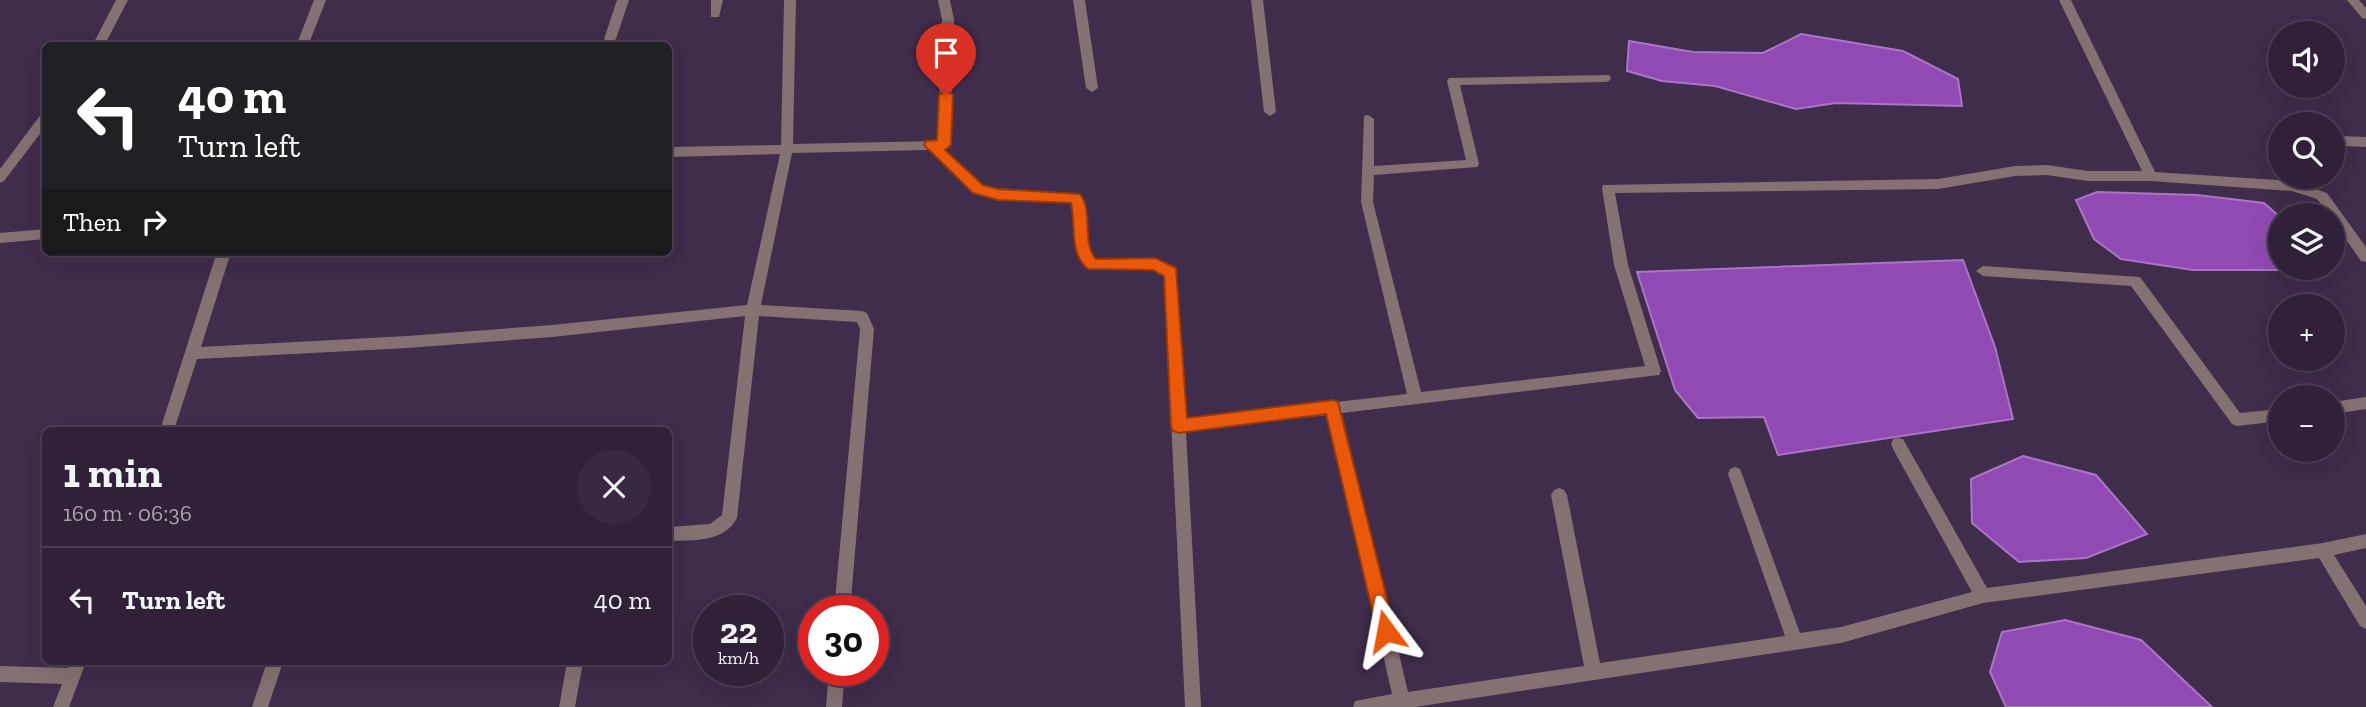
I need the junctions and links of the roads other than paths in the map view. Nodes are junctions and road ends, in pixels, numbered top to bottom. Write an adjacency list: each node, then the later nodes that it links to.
1 (122, 0): 14 (street)
2 (320, 0): 15 (street)
3 (623, 0): 13 (street)
4 (717, 0): 11 (street)
5 (790, 0): 24 (street)
6 (944, 0): 23 (street)
7 (1079, 0): 17 (street)
8 (1256, 0): 18 (street)
9 (2065, 0): 27 (street)
10 (2353, 0): 12 (street)
11 (715, 14)
12 (2366, 15)
13 (610, 39)
14 (100, 42)
15 (304, 42)
16 (1605, 78): 26 (street)
17 (1092, 88)
18 (1270, 112)
19 (1368, 119): 26 (street)
20 (42, 121): 28 (street)
21 (2345, 141): 22 (street)
22 (2366, 142)
23 (931, 145): 24 (street); 43 (street)
24 (788, 149): 25 (street); 36 (street)
25 (672, 152)
26 (1367, 171): 38 (street)
27 (2151, 176): 29 (street); 38 (street)
28 (0, 178)
29 (2268, 180)
30 (2310, 189): 34 (street)
31 (42, 234): 32 (street)
32 (0, 238)
33 (223, 256): 37 (street)
34 (2366, 257)
35 (1983, 271): 42 (street)
36 (753, 310): 37 (street); 48 (street); 51 (street)
37 (192, 353): 44 (street)
38 (1415, 397): 41 (street)
39 (2366, 403): 40 (street)
40 (2345, 406)
41 (1333, 407): 43 (street); 61 (street)
42 (2268, 416)
43 (1179, 426): 66 (street)
44 (168, 427)
45 (1898, 444): 52 (street)
46 (1735, 474): 54 (street)
47 (1559, 495): 58 (street)
48 (672, 534)
49 (2366, 541): 50 (street)
50 (2323, 550): 52 (street); 53 (street)
51 (843, 595)
52 (1983, 596): 54 (street)
53 (2366, 621)
54 (1795, 642): 58 (street)
55 (274, 665): 63 (street)
56 (574, 665): 64 (street)
57 (75, 669): 59 (street); 62 (street)
58 (1593, 671): 61 (street)
59 (0, 674)
60 (836, 686): 65 (street)
61 (1402, 700): 67 (street)
62 (61, 707)
63 (260, 707)
64 (567, 707)
65 (834, 707)
66 (1193, 707)
67 (1361, 707)

